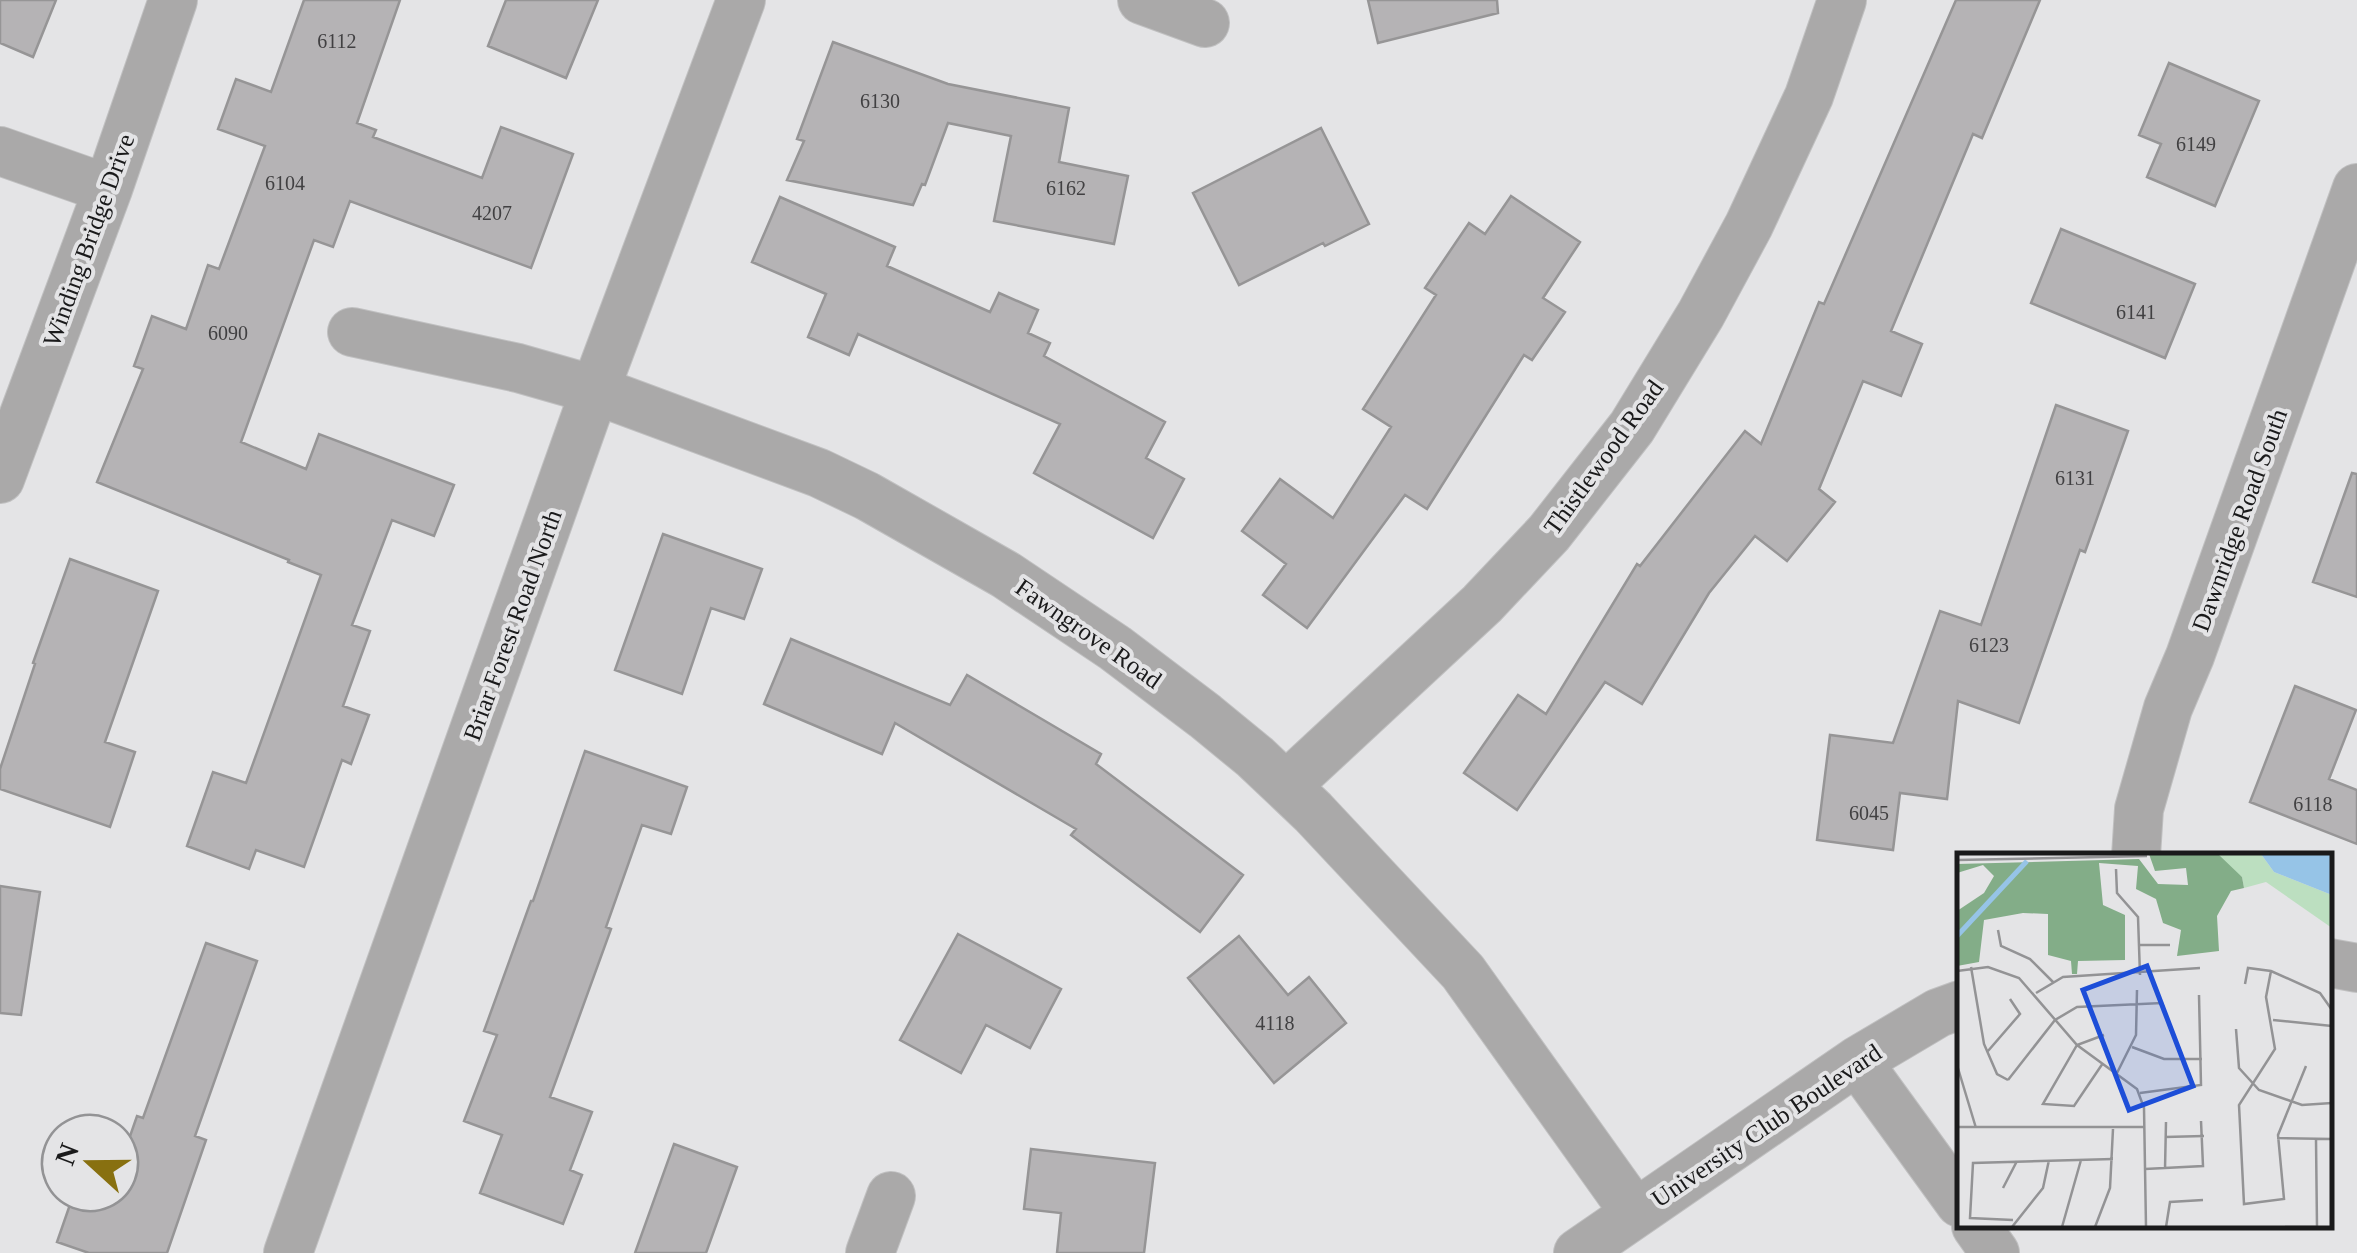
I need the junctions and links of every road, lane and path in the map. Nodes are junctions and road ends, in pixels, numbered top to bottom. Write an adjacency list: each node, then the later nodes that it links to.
1 (173, 0): 8 (street, Winding Bridge Drive)
2 (741, 0): 10 (street, Briar Forest Road North)
3 (1142, 0): 5 (street)
4 (1842, 0): 12 (street, Thistlewood Road)
5 (1205, 23)
6 (0, 151): 8 (street)
7 (2357, 188): 13 (street, Dawnridge Road South)
8 (108, 189): 11 (street, Winding Bridge Drive)
9 (352, 332): 10 (street, Fawngrove Road)
10 (595, 390): 12 (street, Fawngrove Road); 22 (street, Briar Forest Road North)
11 (0, 479)
12 (1286, 786): 20 (street, Fawngrove Road)
13 (2136, 853)
14 (2332, 963): 15 (street)
15 (2357, 968)
16 (1957, 1006): 17 (street, University Club Boulevard)
17 (1857, 1061): 19 (street); 20 (street, University Club Boulevard)
18 (891, 1196): 23 (street)
19 (1957, 1199)
20 (1635, 1213): 24 (street, University Club Boulevard)
21 (1977, 1228): 25 (street)
22 (288, 1253)
23 (870, 1253)
24 (1578, 1253)
25 (1995, 1253)

